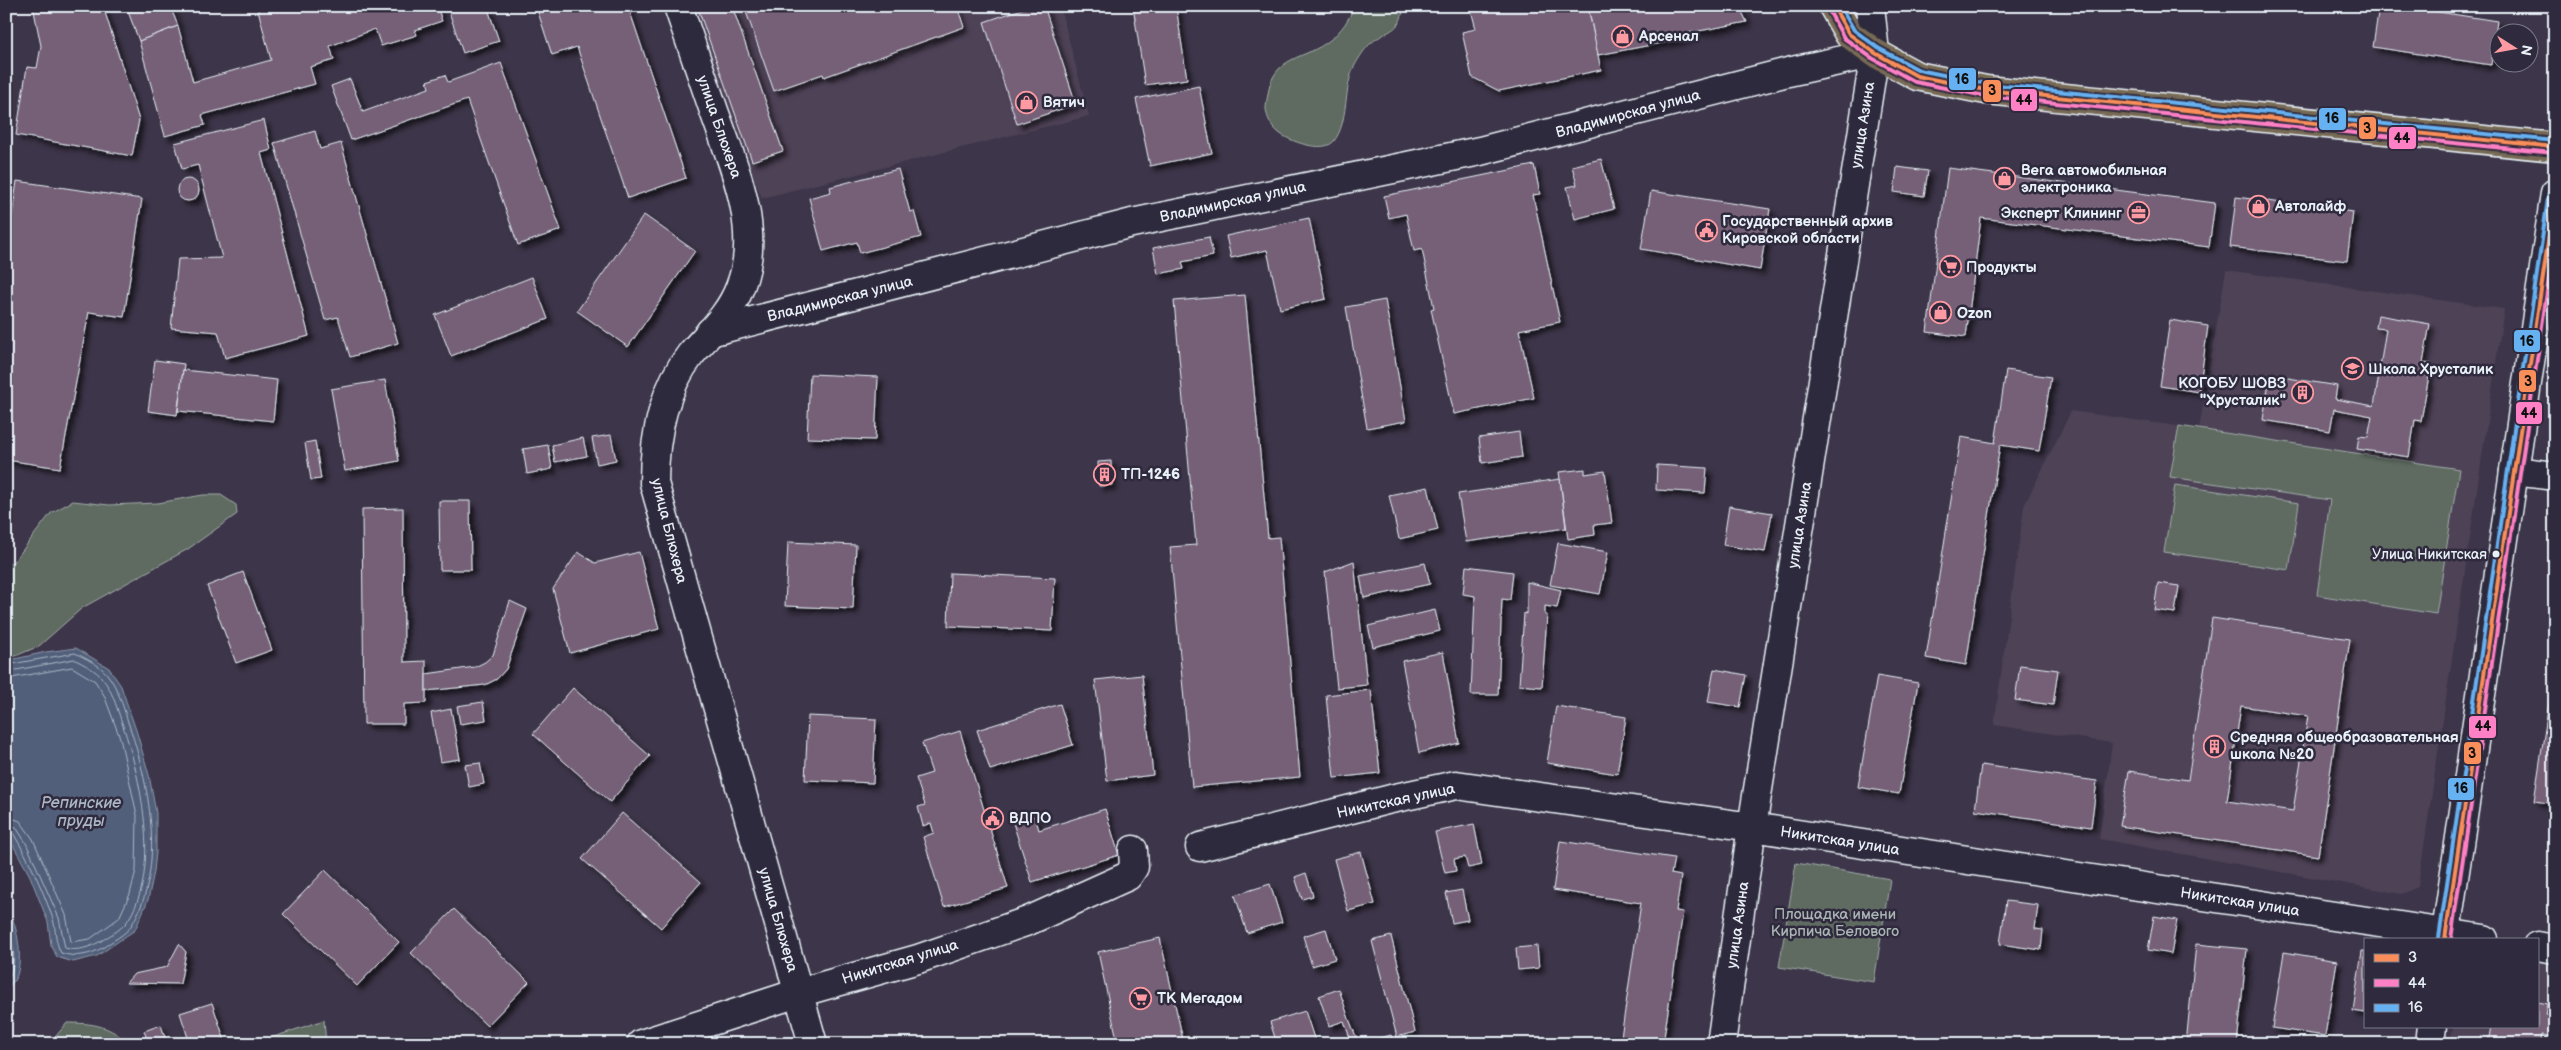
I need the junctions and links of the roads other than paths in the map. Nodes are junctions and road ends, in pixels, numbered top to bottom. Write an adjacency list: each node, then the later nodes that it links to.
1 (678, 6): 7 (street, улица Блюхера)
2 (1833, 6): 4 (main road)
3 (1870, 6): 4 (street, улица Азина)
4 (1875, 53): 5 (main road); 7 (street, Владимирская улица); 10 (street, улица Азина)
5 (2555, 147)
6 (2555, 193): 8 (street)
7 (710, 332): 17 (street, улица Блюхера)
8 (2514, 471): 9 (street); 13 (street)
9 (2555, 476)
10 (1752, 827): 11 (street, Никитская улица); 13 (street, Никитская улица); 21 (street, улица Азина)
11 (1200, 847)
12 (1133, 850): 17 (street, Никитская улица)
13 (2446, 936): 14 (street, Никитская улица)
14 (2471, 938)
15 (2538, 946): 16 (street)
16 (2555, 949)
17 (798, 993): 19 (street, Никитская улица); 20 (street, улица Блюхера)
18 (2432, 1028): 22 (street)
19 (641, 1044)
20 (813, 1044)
21 (1721, 1044)
22 (2430, 1044)

